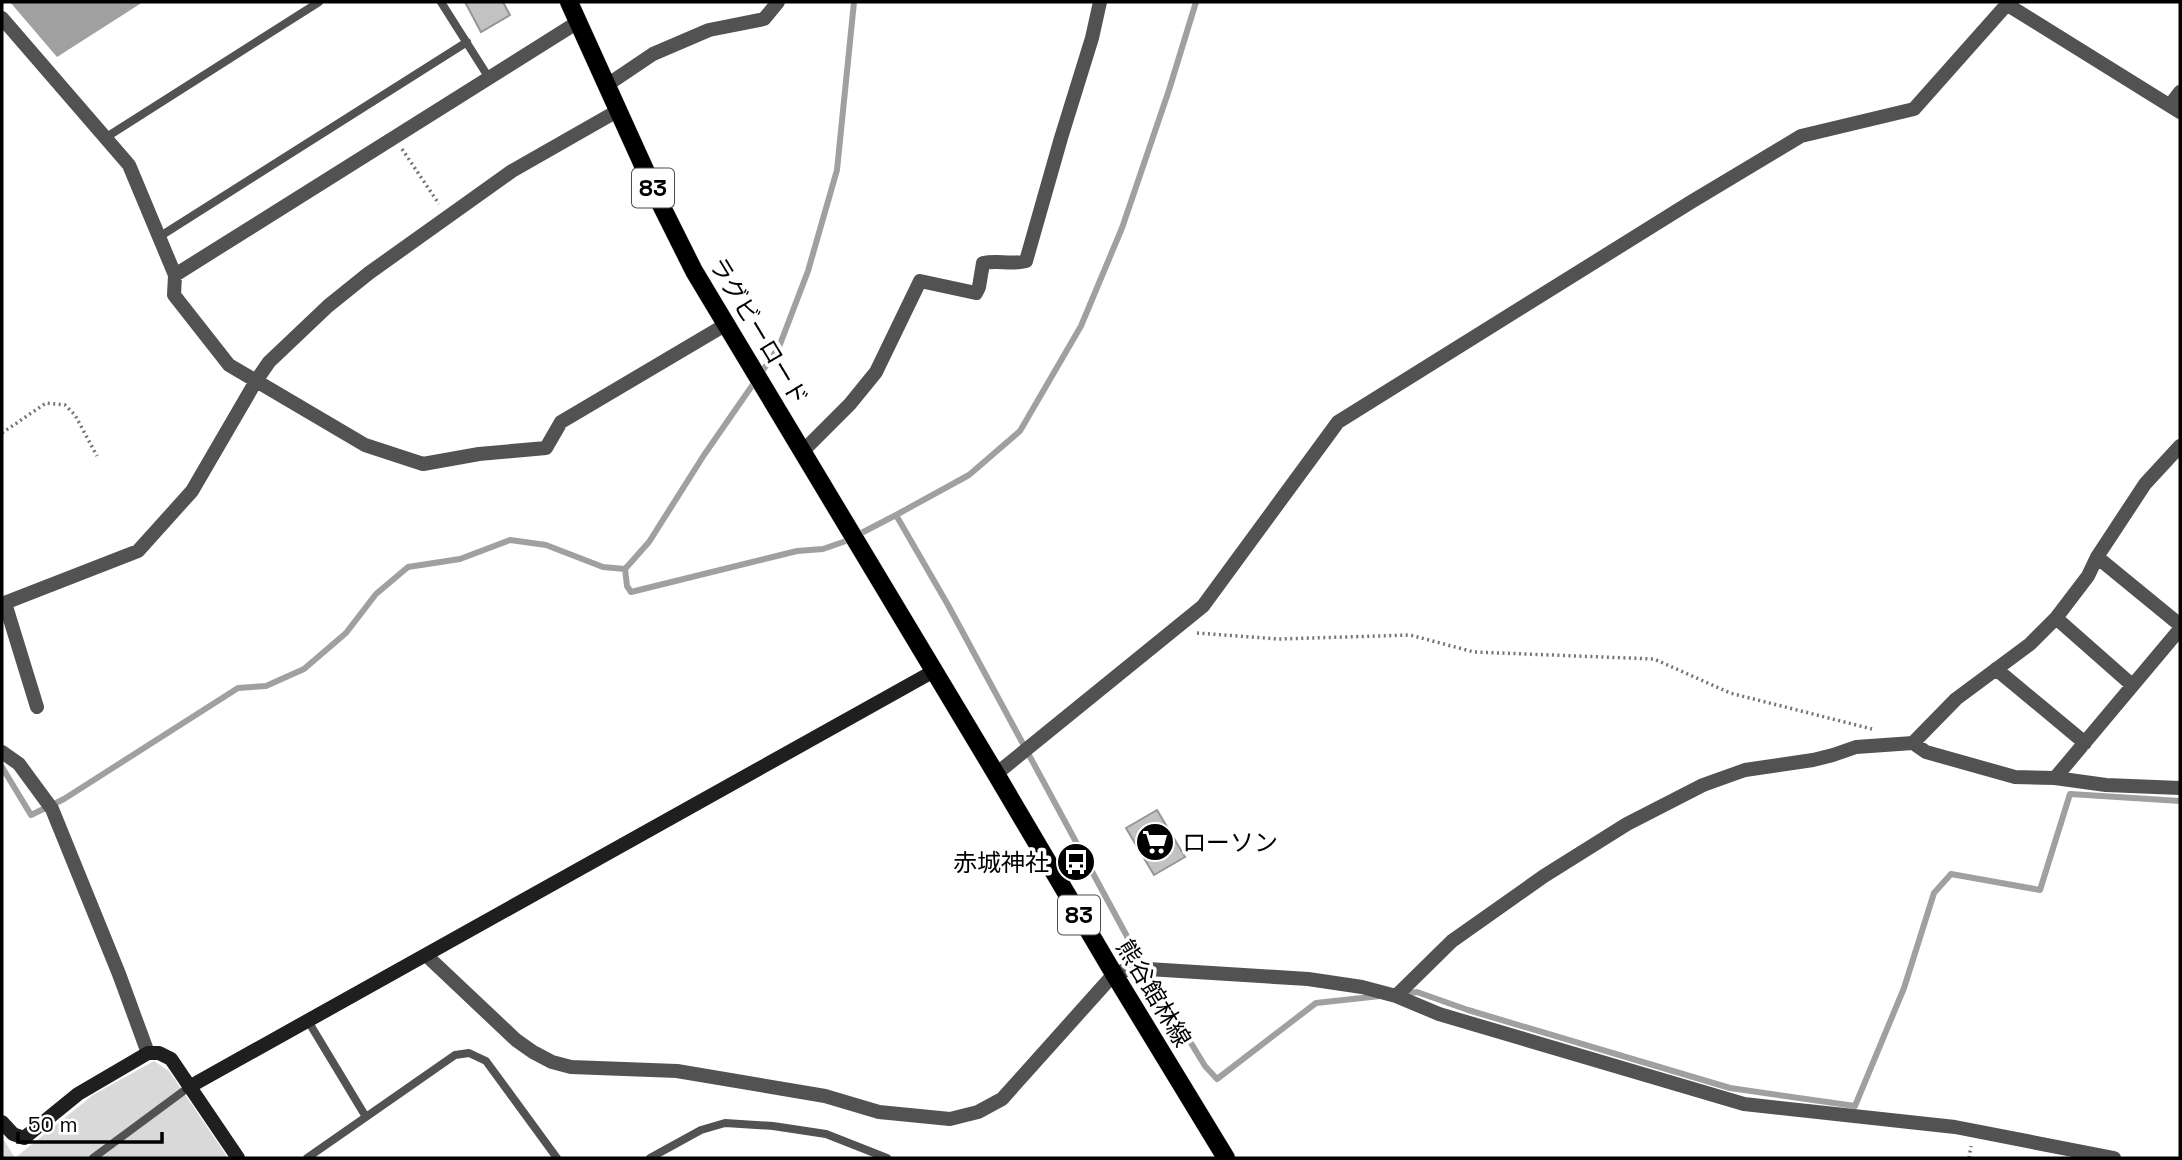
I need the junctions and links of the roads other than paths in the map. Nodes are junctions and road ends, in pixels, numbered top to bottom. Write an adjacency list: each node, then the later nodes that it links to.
1 (319, 2): 15 (lane)
2 (441, 2): 9 (lane)
3 (569, 2): 8 (main road, ラグビーロード / 83)
4 (778, 2): 11 (street)
5 (1100, 2): 21 (street)
6 (2010, 2): 13 (street); 33 (street)
7 (2, 19): 15 (street)
8 (579, 22): 10 (street); 11 (main road, ラグビーロード / 83)
9 (467, 42): 10 (lane); 16 (lane)
10 (489, 78): 17 (street)
11 (607, 85): 14 (main road, ラグビーロード / 83)
12 (2180, 92): 13 (street)
13 (2175, 109)
14 (619, 110): 18 (main road, ラグビーロード / 83); 19 (street)
15 (105, 138): 16 (street)
16 (159, 237): 17 (street)
17 (175, 275): 19 (street)
18 (725, 325): 19 (street); 21 (main road, ラグビーロード / 83)
19 (256, 381): 23 (street)
20 (2180, 446): 22 (street)
21 (802, 452): 27 (main road, ラグビーロード / 83)
22 (2096, 557): 24 (street); 25 (street)
23 (4, 604): 29 (street)
24 (2056, 618): 26 (street); 28 (street)
25 (2180, 627): 28 (street)
26 (1996, 669): 30 (street); 31 (street)
27 (934, 671): 33 (main road, 熊谷館林線 / 83); 36 (street)
28 (2133, 685): 31 (street)
29 (37, 707)
30 (1913, 743): 34 (street); 38 (street)
31 (2085, 743): 34 (street)
32 (2, 752): 40 (street)
33 (996, 774): 37 (main road, 熊谷館林線 / 83)
34 (2055, 778): 35 (street)
35 (2180, 788)
36 (427, 956): 37 (street); 39 (street)
37 (1114, 974): 38 (street); 50 (main road, 熊谷館林線 / 83)
38 (1396, 996): 51 (street)
39 (309, 1021): 41 (street); 42 (lane)
40 (148, 1053): 41 (street); 43 (street)
41 (189, 1087): 44 (lane); 45 (street)
42 (366, 1117): 46 (lane); 47 (lane)
43 (2, 1122)
44 (93, 1158)
45 (239, 1158)
46 (307, 1158)
47 (557, 1158)
48 (650, 1158): 49 (lane)
49 (887, 1158)
50 (1226, 1158)
51 (2114, 1158)

